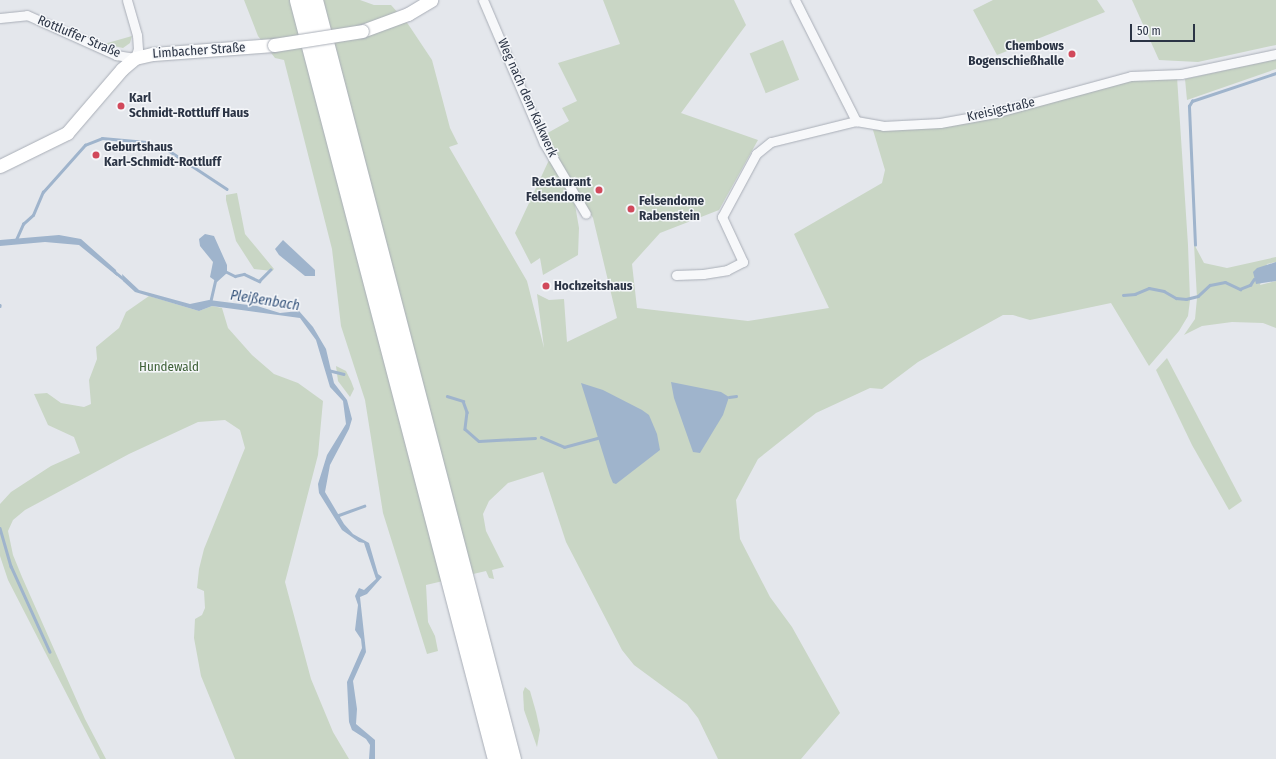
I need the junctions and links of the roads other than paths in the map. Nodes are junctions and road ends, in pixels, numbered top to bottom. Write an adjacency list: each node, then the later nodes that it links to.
1 (127, 0): 9 (street)
2 (298, 0): 14 (highway)
3 (314, 0): 15 (highway)
4 (431, 0): 9 (street, Limbacher Straße, bridge)
5 (483, 0): 12 (street, Weg nach dem Kalkwerk)
6 (795, 0): 10 (street)
7 (0, 18): 9 (street, Rottluffer Straße)
8 (1276, 54): 10 (street, Kreisigstraße)
9 (135, 58): 11 (street, Limbacher Straße)
10 (856, 121): 13 (street)
11 (0, 166)
12 (586, 214)
13 (676, 275)
14 (496, 759)
15 (512, 759)

